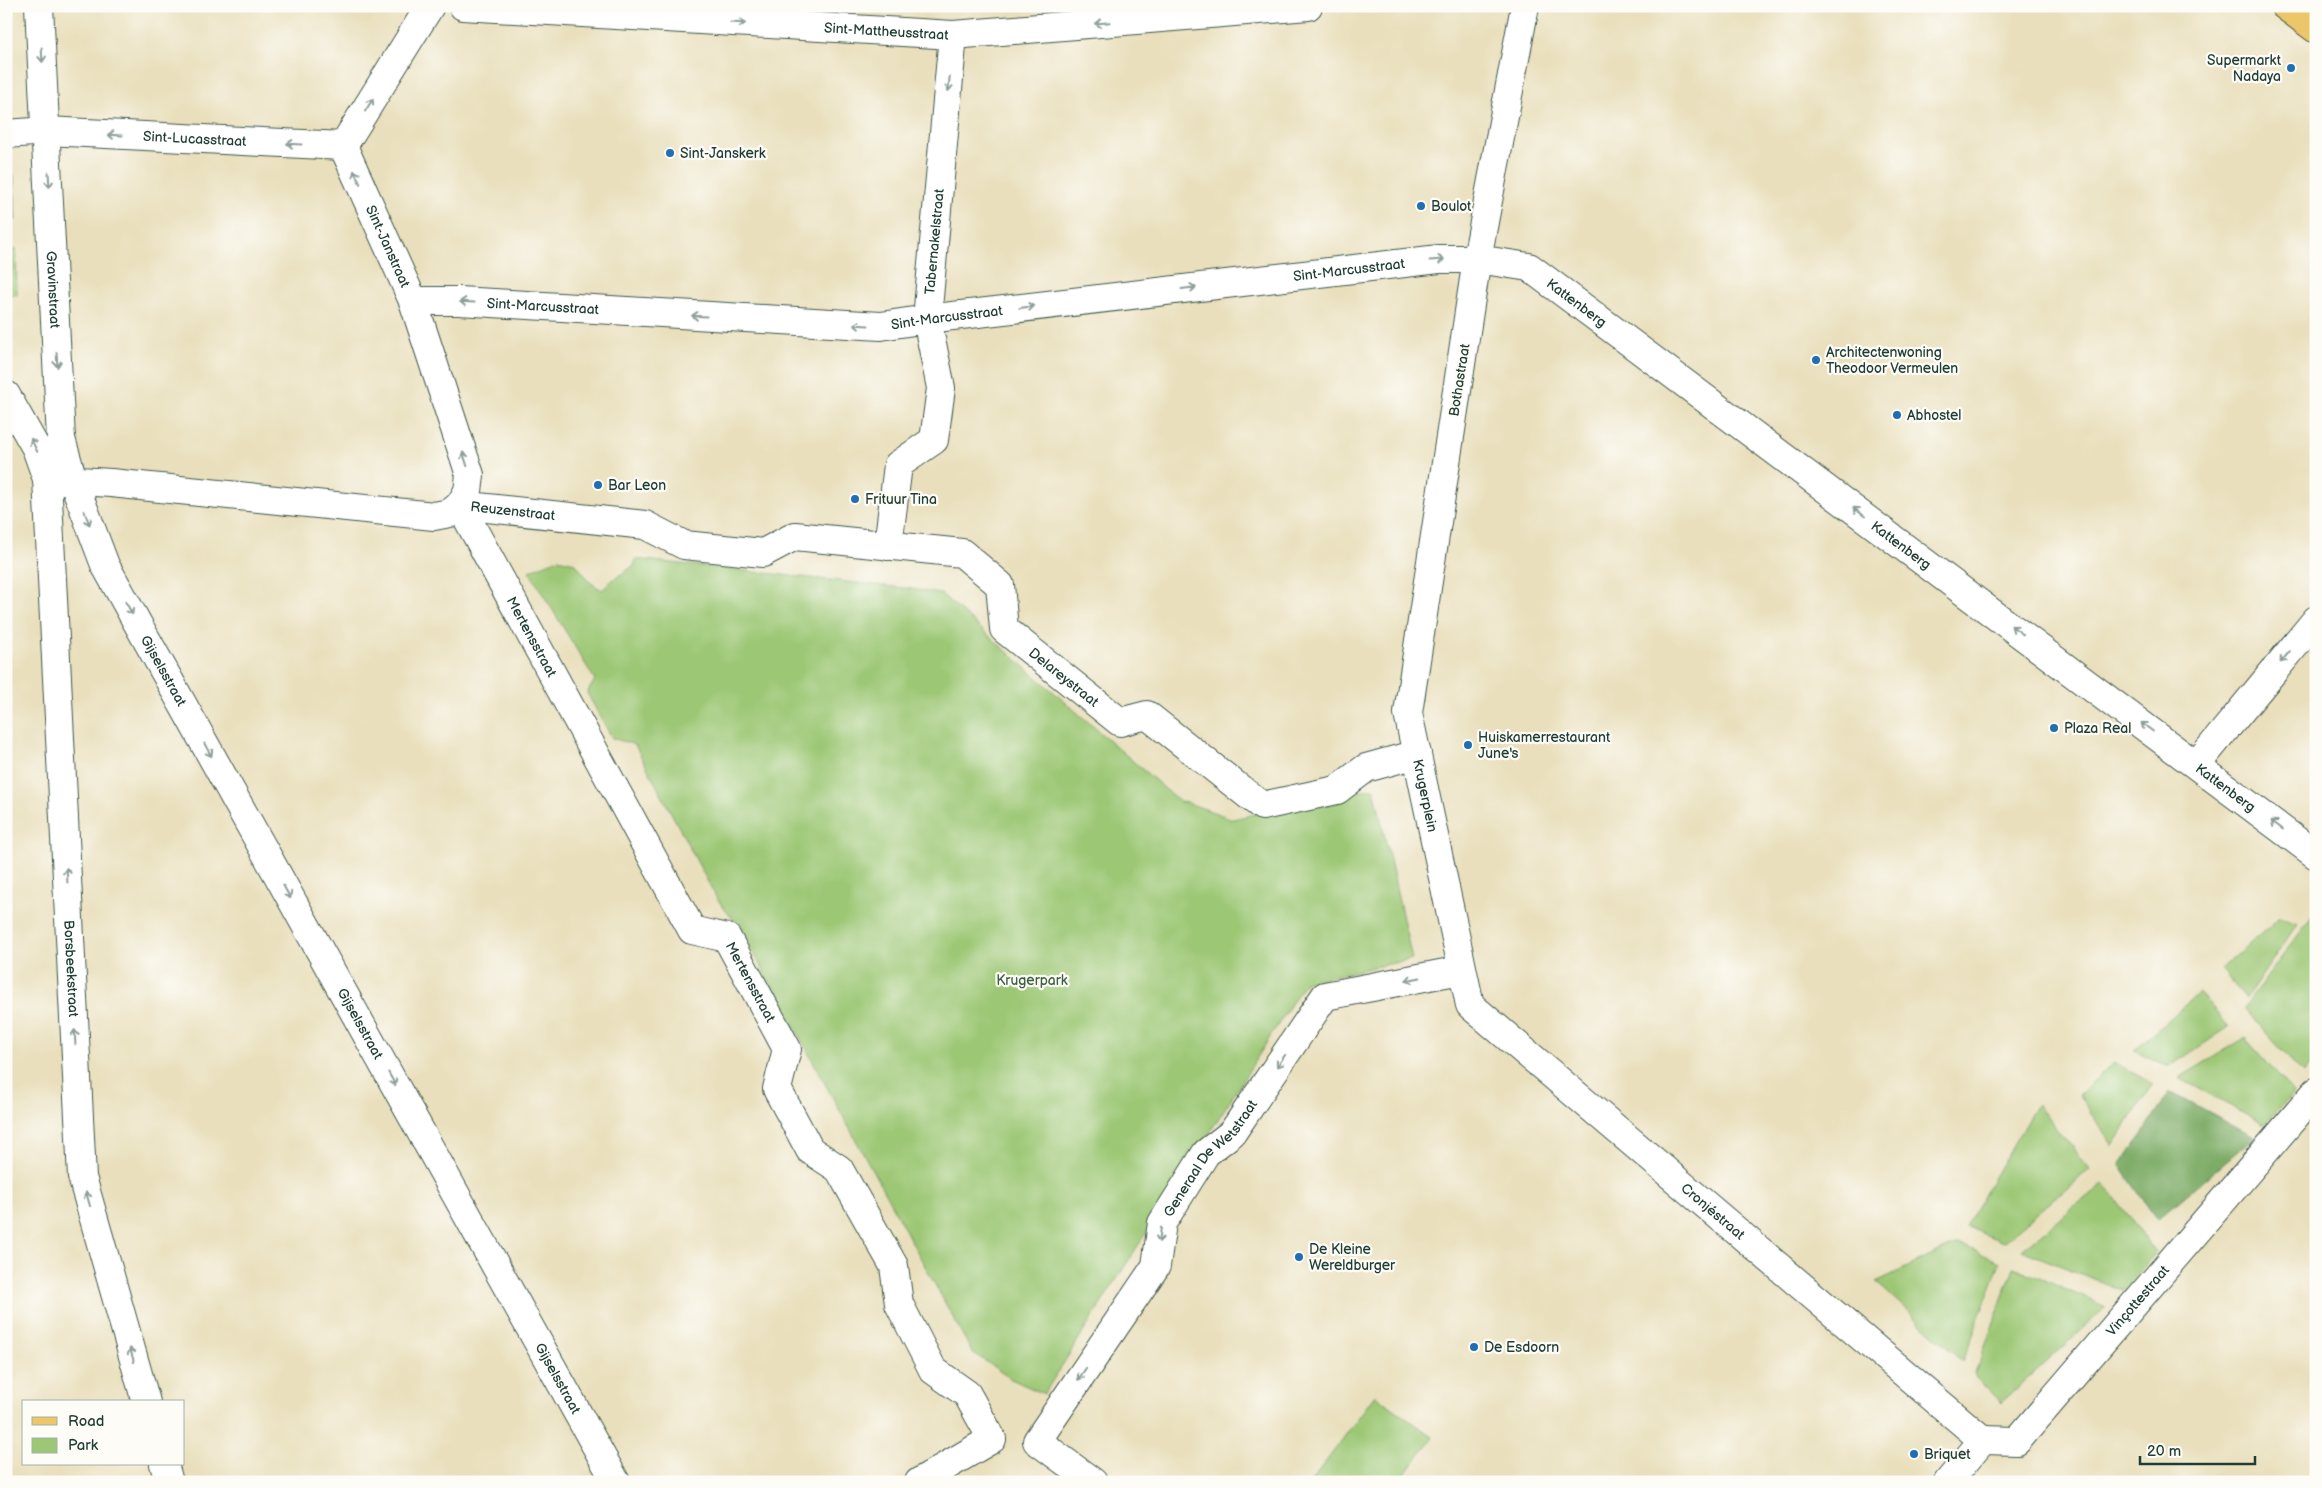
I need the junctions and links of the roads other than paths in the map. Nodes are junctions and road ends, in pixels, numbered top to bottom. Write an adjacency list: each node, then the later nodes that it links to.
1 (40, 6): 9 (street, Gravinstraat, one-way to 9)
2 (430, 6): 11 (street, one-way to 2)
3 (463, 6): 8 (street, Sint-Mattheusstraat, one-way to 8)
4 (1308, 6): 8 (street, Sint-Mattheusstraat, one-way to 8)
5 (1525, 6): 12 (street, Bothastraat)
6 (2285, 6): 7 (main road)
7 (2316, 29)
8 (953, 35): 14 (street, Tabernakelstraat, one-way to 14)
9 (47, 131): 10 (street, Sint-Lucasstraat); 11 (street, Sint-Lucasstraat, one-way to 9); 16 (street, Gravinstraat, one-way to 16)
10 (6, 134)
11 (343, 146): 13 (street, Sint-Janstraat, one-way to 11)
12 (1477, 259): 14 (street, Sint-Marcusstraat, one-way to 12); 21 (street, Bothastraat); 22 (street, Kattenberg, one-way to 12)
13 (413, 301): 14 (street, Sint-Marcusstraat, one-way to 13); 17 (street, Sint-Janstraat, one-way to 13)
14 (927, 319): 18 (street, Tabernakelstraat)
15 (6, 394): 16 (street, one-way to 15)
16 (60, 479): 17 (street, Reuzenstraat); 19 (street, Gravinstraat, one-way to 19); 27 (street, Borsbeekstraat, one-way to 16)
17 (460, 505): 18 (street, Reuzenstraat); 32 (street, Mertensstraat)
18 (888, 546): 23 (street, Delareystraat)
19 (105, 565): 31 (street, Gijselsstraat, one-way to 31)
20 (2316, 620): 22 (street, one-way to 22)
21 (1417, 754): 23 (street, Krugerplein); 25 (street, Krugerplein)
22 (2196, 764): 24 (street, Kattenberg, one-way to 22)
23 (1262, 806)
24 (2316, 855)
25 (1461, 970): 28 (street, Cronjéstraat); 33 (street, Generaal De Wetstraat, one-way to 33)
26 (2316, 1092): 28 (street, Vinçottestraat)
27 (145, 1400)
28 (1983, 1440): 34 (street)
29 (165, 1466): 30 (street)
30 (169, 1482)
31 (616, 1482)
32 (919, 1482)
33 (1093, 1482)
34 (1948, 1482)

